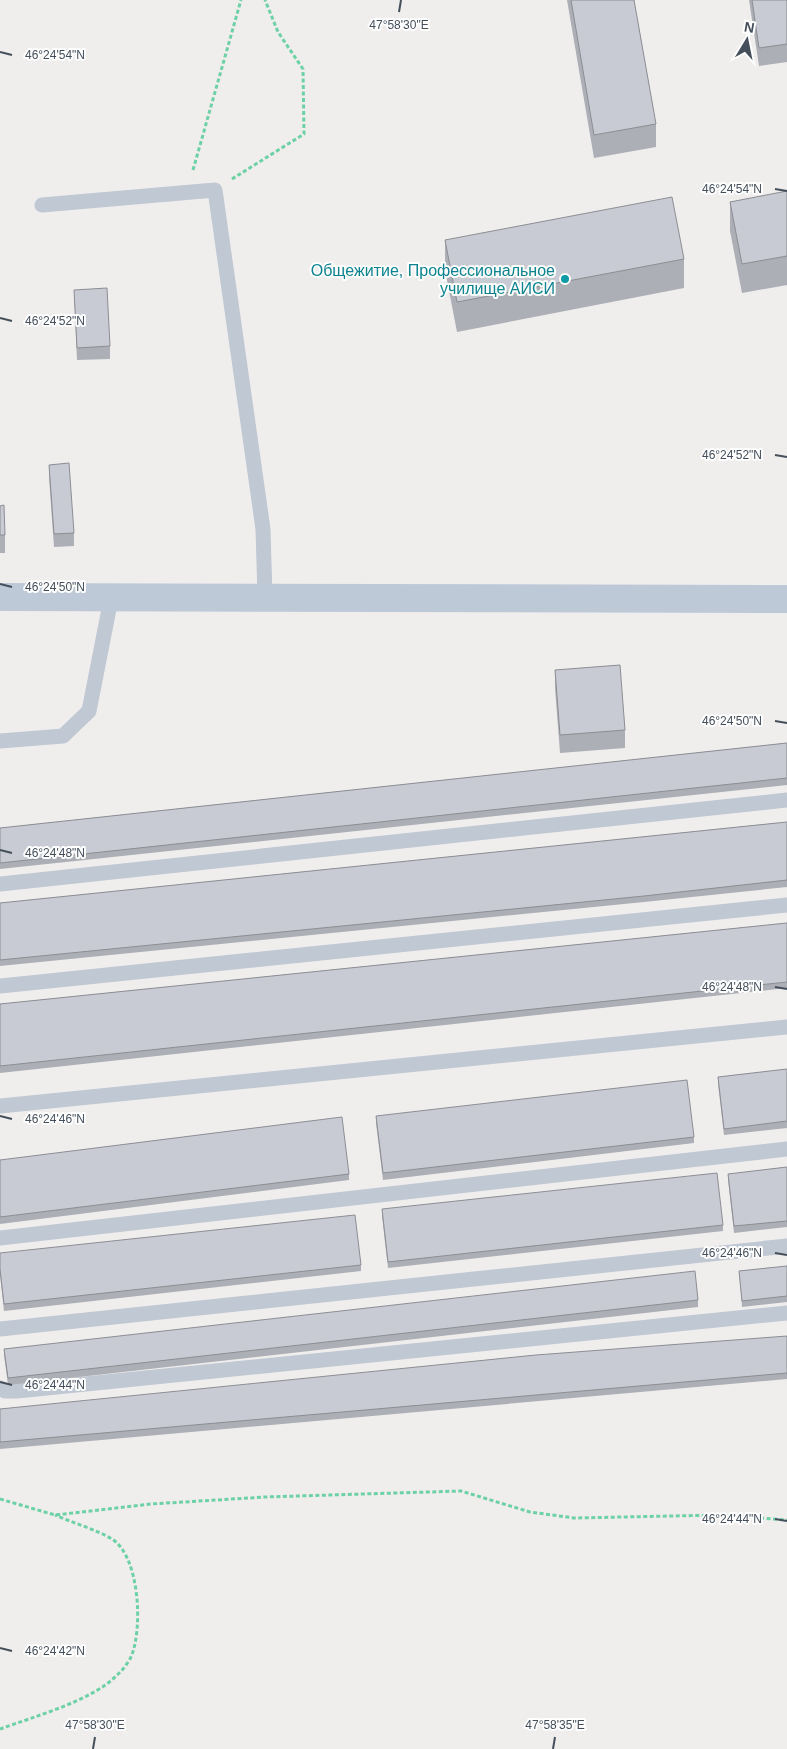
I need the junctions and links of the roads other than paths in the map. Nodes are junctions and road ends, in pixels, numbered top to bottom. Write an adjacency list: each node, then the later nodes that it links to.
1 (42, 205): 2 (lane)
2 (265, 597): 4 (main road); 5 (main road)
3 (0, 598): 4 (main road)
4 (111, 599): 6 (lane)
5 (787, 599)
6 (0, 741)
7 (787, 800): 8 (lane)
8 (0, 884)
9 (787, 905): 10 (lane)
10 (0, 986)
11 (787, 1027): 12 (lane)
12 (0, 1106)
13 (787, 1149): 14 (lane)
14 (0, 1238)
15 (787, 1246): 17 (lane)
16 (787, 1313): 18 (lane)
17 (0, 1329)
18 (0, 1388)

